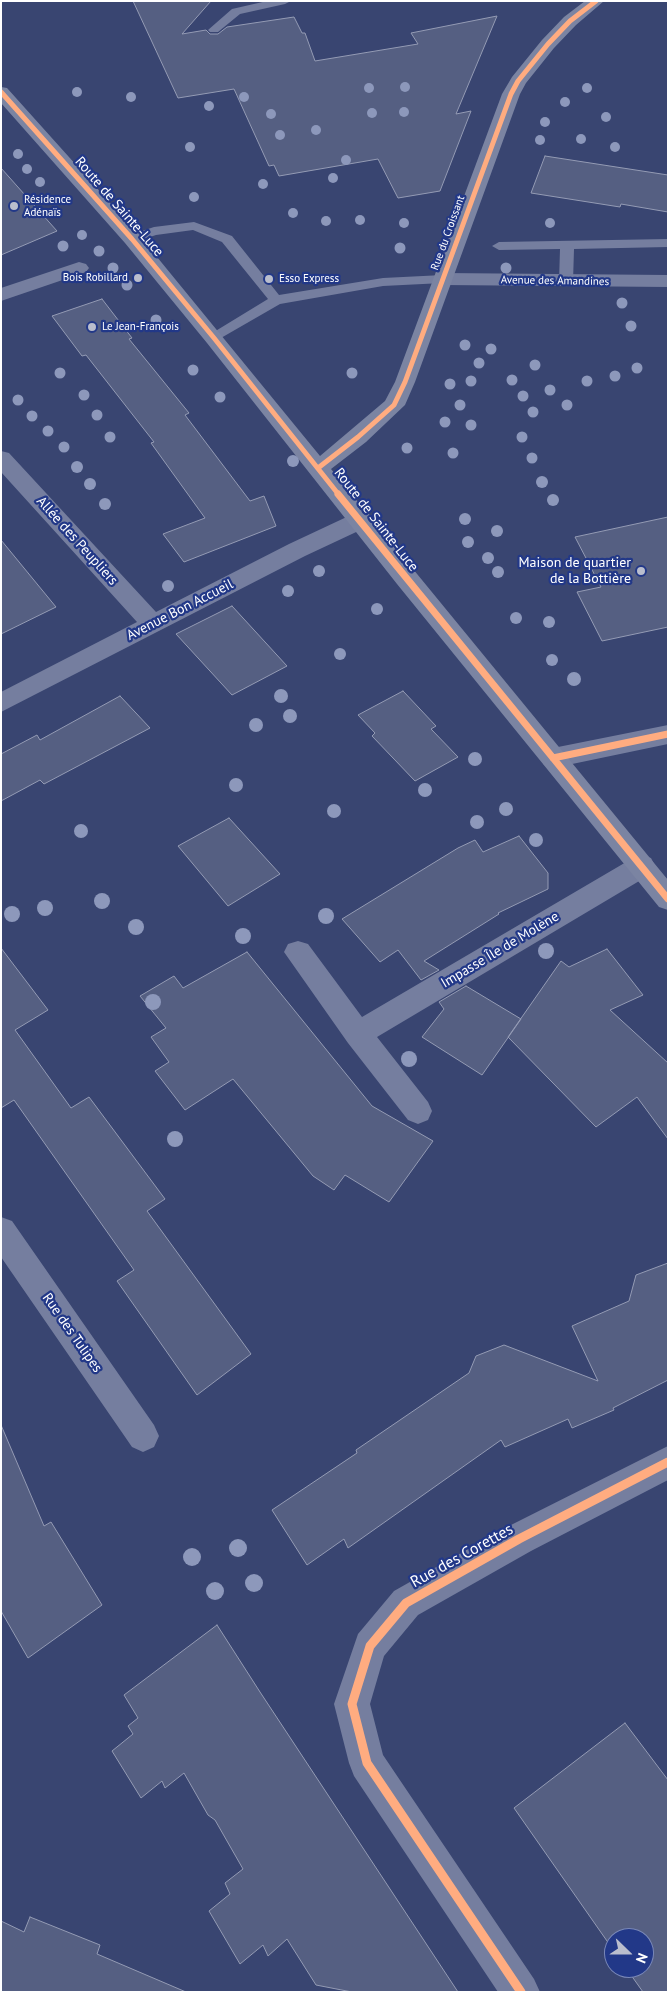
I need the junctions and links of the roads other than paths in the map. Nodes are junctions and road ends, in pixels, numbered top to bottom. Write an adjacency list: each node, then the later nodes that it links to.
1 (285, 1): 3 (lane)
2 (594, 2): 10 (street, Rue du Croissant)
3 (214, 30)
4 (2, 95): 5 (street, Route de Sainte-Luce)
5 (132, 240): 14 (lane); 15 (street, Route de Sainte-Luce)
6 (668, 243): 7 (lane)
7 (567, 244): 8 (lane); 12 (lane)
8 (499, 246)
9 (79, 268): 13 (street)
10 (442, 279): 12 (street, Avenue des Amandines); 14 (lane); 17 (street, Rue du Croissant)
11 (668, 281): 12 (street, Avenue des Amandines)
12 (566, 282)
13 (1, 295)
14 (276, 300): 15 (lane)
15 (214, 338): 17 (street, Route de Sainte-Luce)
16 (1, 458): 19 (street, Allée des Peupliers)
17 (318, 468): 18 (street, Route de Sainte-Luce)
18 (361, 520): 19 (street, Avenue Bon Accueil); 22 (street, Route de Sainte-Luce)
19 (153, 624): 20 (street, Avenue Bon Accueil)
20 (1, 702)
21 (668, 734): 22 (street)
22 (554, 758): 23 (street, Route de Sainte-Luce)
23 (642, 866): 24 (street, Route de Sainte-Luce); 26 (street, Impasse Île de Molène)
24 (668, 899)
25 (298, 952): 26 (street)
26 (358, 1034): 27 (street)
27 (418, 1111)
28 (1, 1231): 29 (street, Rue des Tulipes)
29 (143, 1436)
30 (668, 1462): 31 (street, Rue des Corettes)
31 (521, 1992)

